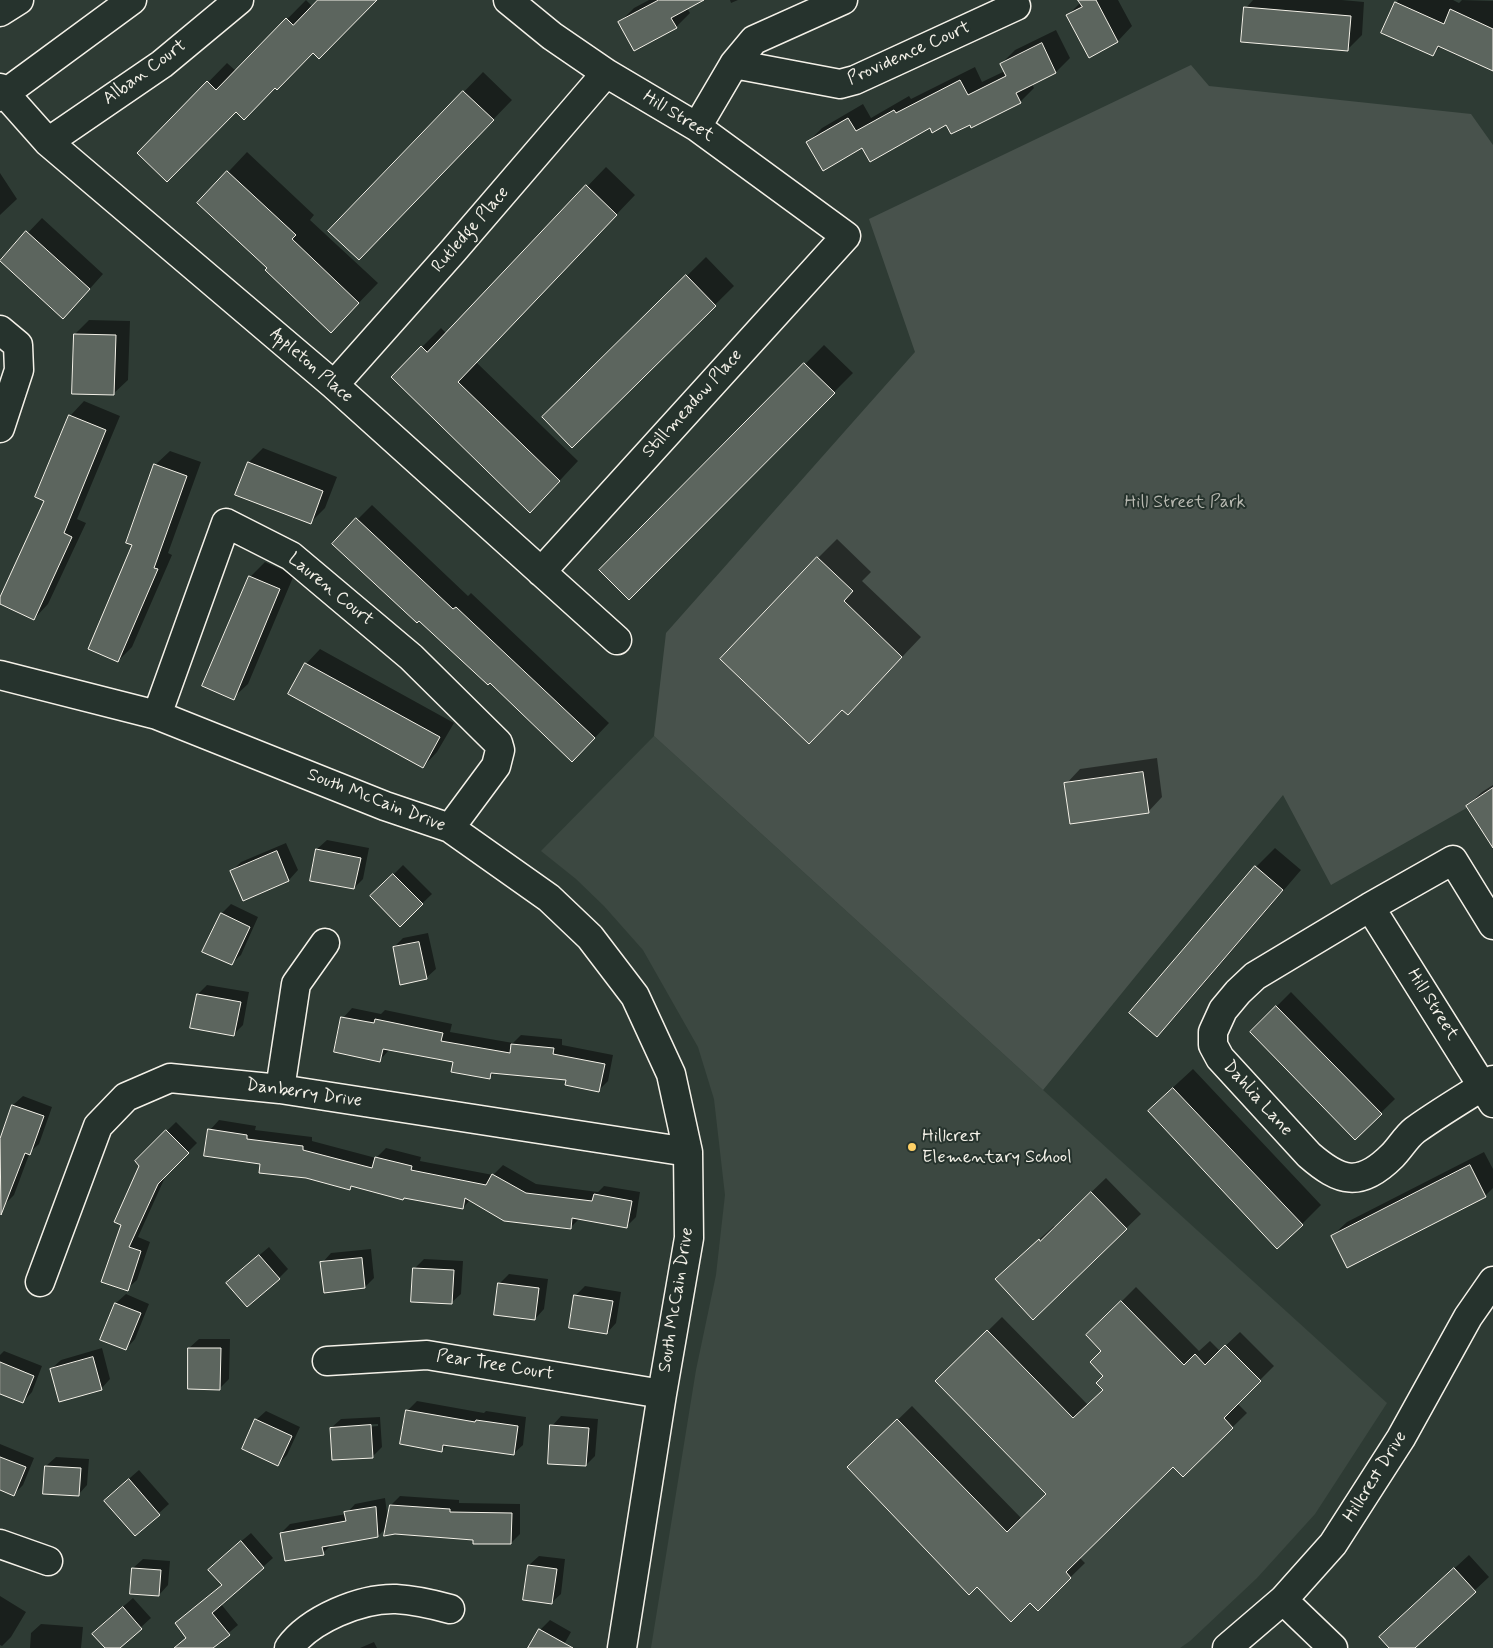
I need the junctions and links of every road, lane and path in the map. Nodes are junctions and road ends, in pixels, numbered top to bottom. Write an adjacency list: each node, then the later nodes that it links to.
1 (19, 0): 7 (street)
2 (132, 0): 10 (street)
3 (239, 0): 12 (street, Alban Court)
4 (508, 0): 9 (street, Hill Street)
5 (843, 0): 8 (street)
6 (1012, 0): 8 (street, Providence Court)
7 (0, 12)
8 (734, 64): 11 (street)
9 (606, 73): 11 (street, Hill Street); 15 (street, Rutledge Place)
10 (1, 93): 12 (street, Appleton Place)
11 (697, 127): 13 (street, Hill Street)
12 (48, 142): 15 (street, Appleton Place)
13 (846, 236): 17 (street, Stillmeadow Place)
14 (0, 330): 16 (street)
15 (334, 385): 17 (street, Appleton Place)
16 (0, 428)
17 (541, 572): 18 (street, Appleton Place)
18 (617, 640)
19 (0, 675): 20 (street, South McCain Drive)
20 (157, 715): 21 (street, South McCain Drive); 21 (street, Lauren Court)
21 (450, 828): 27 (street, South McCain Drive)
22 (1370, 906): 23 (street, Dahlia Lane); 26 (street, Hill Street); 26 (street, Dahlia Lane)
23 (1493, 925)
24 (325, 943): 25 (street)
25 (280, 1089): 27 (street, Danberry Drive); 29 (street, Danberry Drive)
26 (1490, 1090)
27 (688, 1152): 31 (street, South McCain Drive)
28 (1493, 1281): 34 (street, Hillcrest Drive)
29 (40, 1282)
30 (326, 1361): 31 (street, Pear Tree Court)
31 (662, 1394): 37 (street, South McCain Drive)
32 (0, 1544): 33 (street)
33 (48, 1561)
34 (1283, 1600): 38 (street, Hillcrest Drive); 39 (street)
35 (450, 1609): 36 (street)
36 (289, 1648)
37 (622, 1648)
38 (1228, 1648)
39 (1333, 1648)

